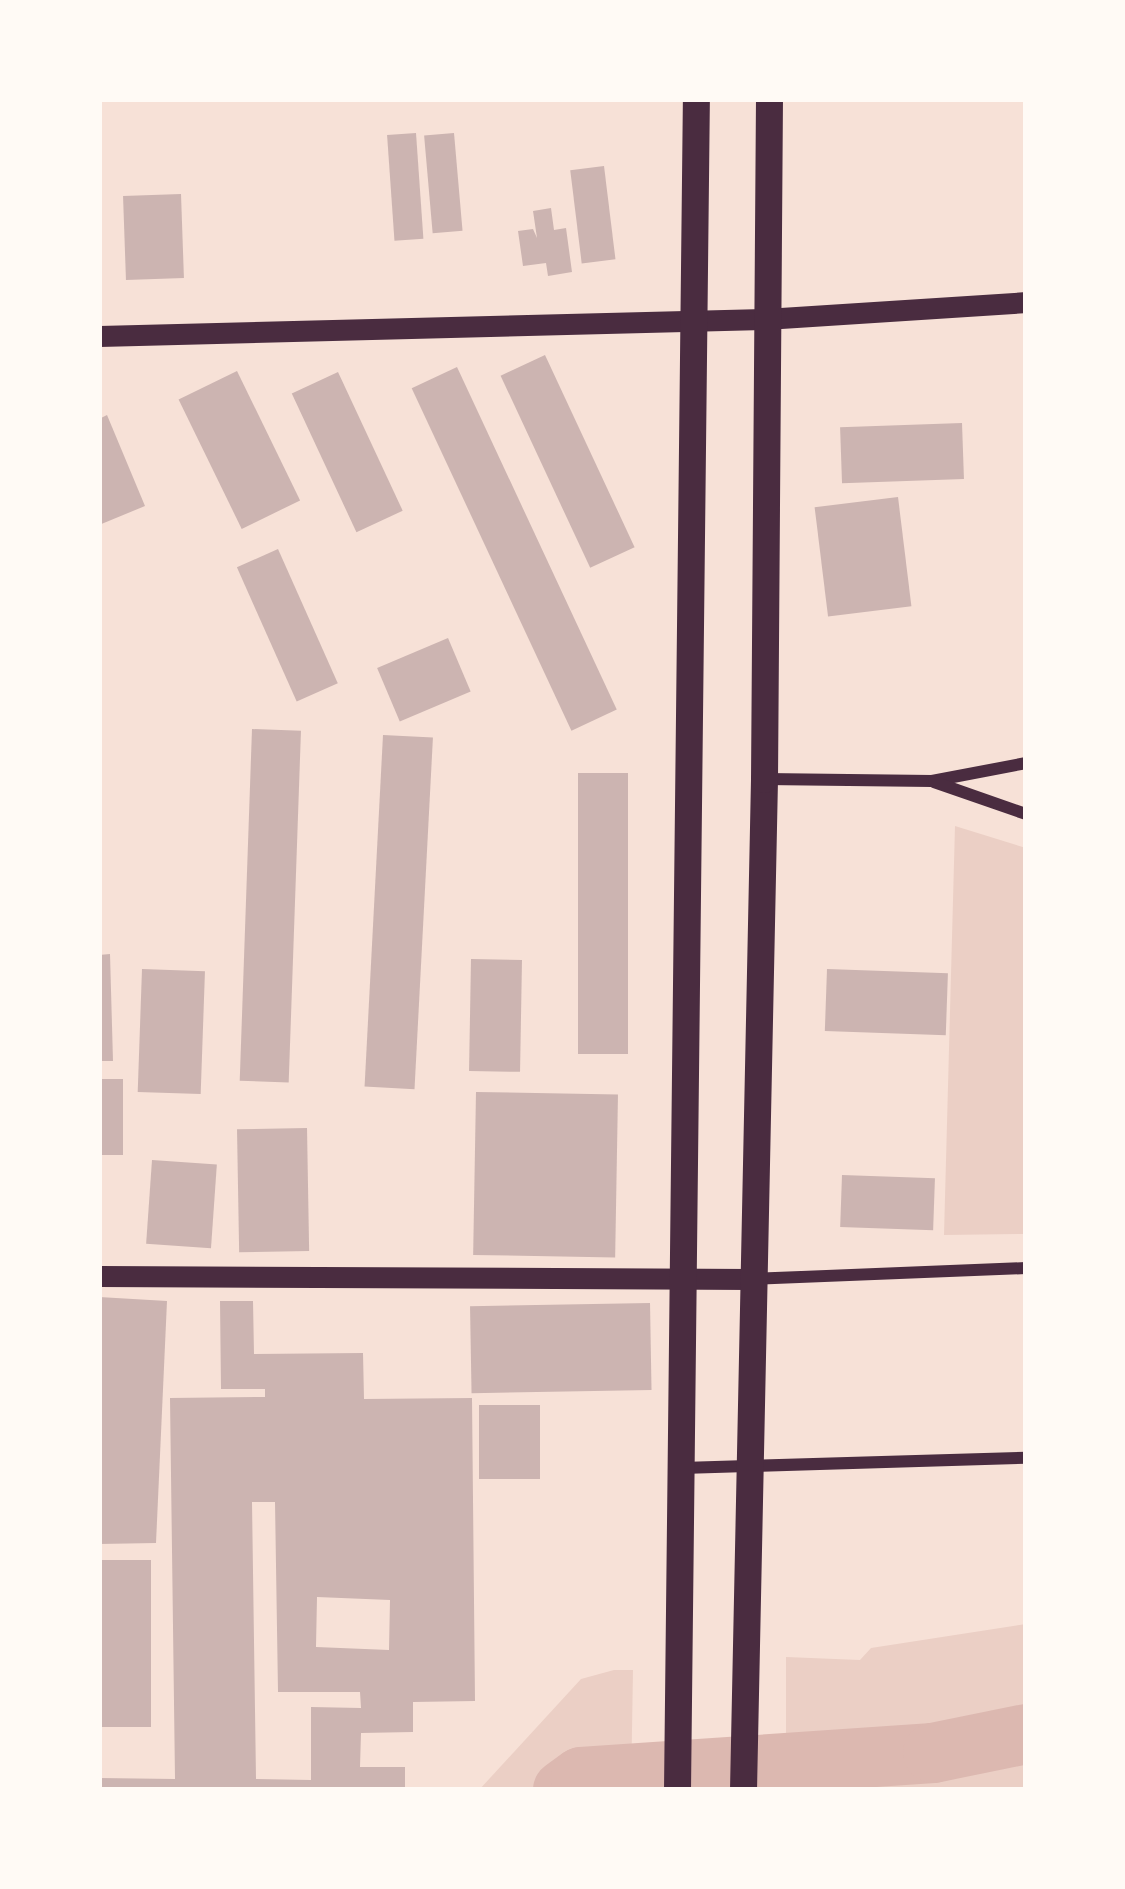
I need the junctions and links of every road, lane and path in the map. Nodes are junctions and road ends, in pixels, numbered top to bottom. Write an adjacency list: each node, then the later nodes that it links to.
1 (696, 99): 5 (main road)
2 (769, 99): 4 (main road)
3 (1026, 302): 4 (street)
4 (765, 319): 5 (street); 8 (main road)
5 (693, 322): 6 (street); 14 (main road)
6 (99, 336)
7 (1026, 763): 9 (street)
8 (764, 779): 9 (street); 13 (main road)
9 (932, 781): 10 (street)
10 (1026, 814)
11 (1026, 1268): 13 (street)
12 (99, 1276): 14 (street)
13 (751, 1279): 14 (street); 17 (main road)
14 (687, 1280): 16 (main road)
15 (1026, 1458): 17 (street)
16 (682, 1468): 17 (street); 18 (main road)
17 (747, 1468): 19 (main road)
18 (677, 1790)
19 (743, 1790)

